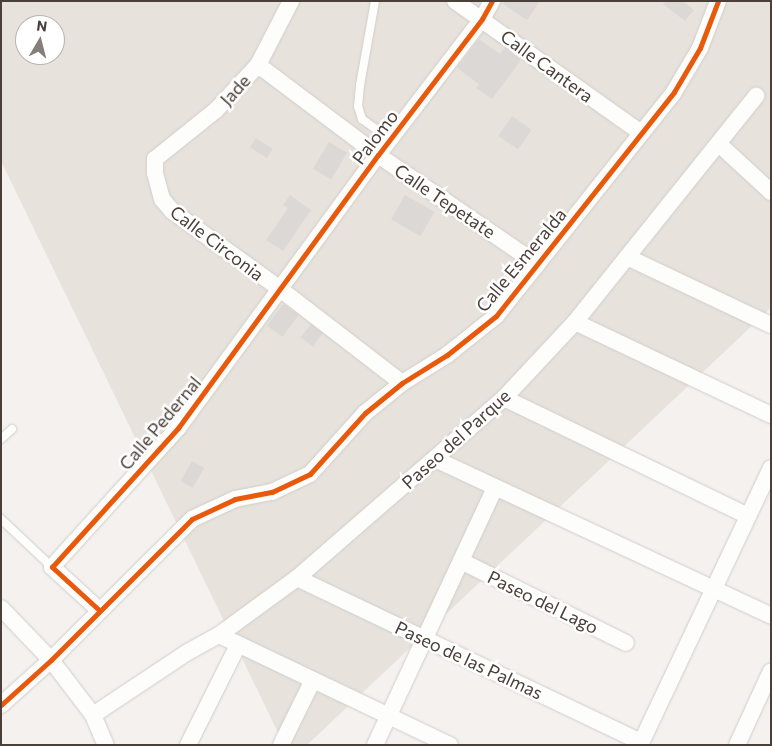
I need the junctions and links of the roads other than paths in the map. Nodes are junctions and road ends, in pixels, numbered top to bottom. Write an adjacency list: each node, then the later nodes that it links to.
1 (291, 1): 7 (street, Jade)
2 (374, 1): 10 (lane)
3 (455, 1): 6 (street, Calle Cantera)
4 (492, 1): 6 (street, Palomo)
5 (718, 1): 9 (street, Calle Esmeralda)
6 (482, 19): 9 (street, Calle Cantera); 10 (street, Palomo)
7 (258, 65): 12 (street, Calle Tepetate); 13 (street, Jade)
8 (756, 96): 11 (street, Paseo del Parque)
9 (640, 132): 16 (street, Calle Esmeralda)
10 (390, 139): 12 (street, Palomo)
11 (719, 144): 14 (street); 15 (street, Paseo del Parque)
12 (378, 155): 16 (street, Calle Tepetate); 17 (street, Palomo)
13 (155, 160): 17 (street, Calle Circonia)
14 (771, 192)
15 (627, 258): 18 (street, Paseo del Parque); 19 (street)
16 (537, 264): 20 (street, Calle Esmeralda)
17 (280, 289): 20 (street, Calle Circonia); 31 (street, Calle Pedernal)
18 (576, 322): 21 (street, Paseo del Parque); 22 (street)
19 (771, 325)
20 (402, 383): 35 (street, Calle Esmeralda)
21 (504, 398): 25 (street, Paseo del Parque); 28 (street)
22 (771, 416)
23 (12, 429): 24 (lane)
24 (1, 439)
25 (435, 459): 27 (street); 32 (street, Paseo del Parque)
26 (771, 468): 28 (street)
27 (495, 488): 30 (street); 33 (street)
28 (748, 516): 33 (street)
29 (1, 519): 31 (lane)
30 (461, 561): 38 (street); 39 (street, Paseo del Lago)
31 (52, 567): 35 (street)
32 (297, 578): 37 (street, Paseo del Parque); 38 (street, Paseo de las Palmas)
33 (714, 590): 36 (street); 47 (street)
34 (1, 608): 41 (street)
35 (99, 610): 41 (street, Calle Esmeralda)
36 (771, 616)
37 (219, 635): 40 (street); 45 (street, Paseo del Parque)
38 (424, 639): 46 (street); 47 (street, Paseo de las Palmas)
39 (626, 643)
40 (238, 645): 43 (street); 49 (street)
41 (51, 660): 44 (street, Calle Esmeralda); 45 (street)
42 (771, 671): 53 (street)
43 (313, 680): 46 (street); 50 (street)
44 (1, 705)
45 (93, 715): 48 (street)
46 (388, 716): 51 (street); 52 (street)
47 (641, 744)
48 (106, 745)
49 (188, 745)
50 (281, 745)
51 (375, 745)
52 (450, 745)
53 (737, 745)

